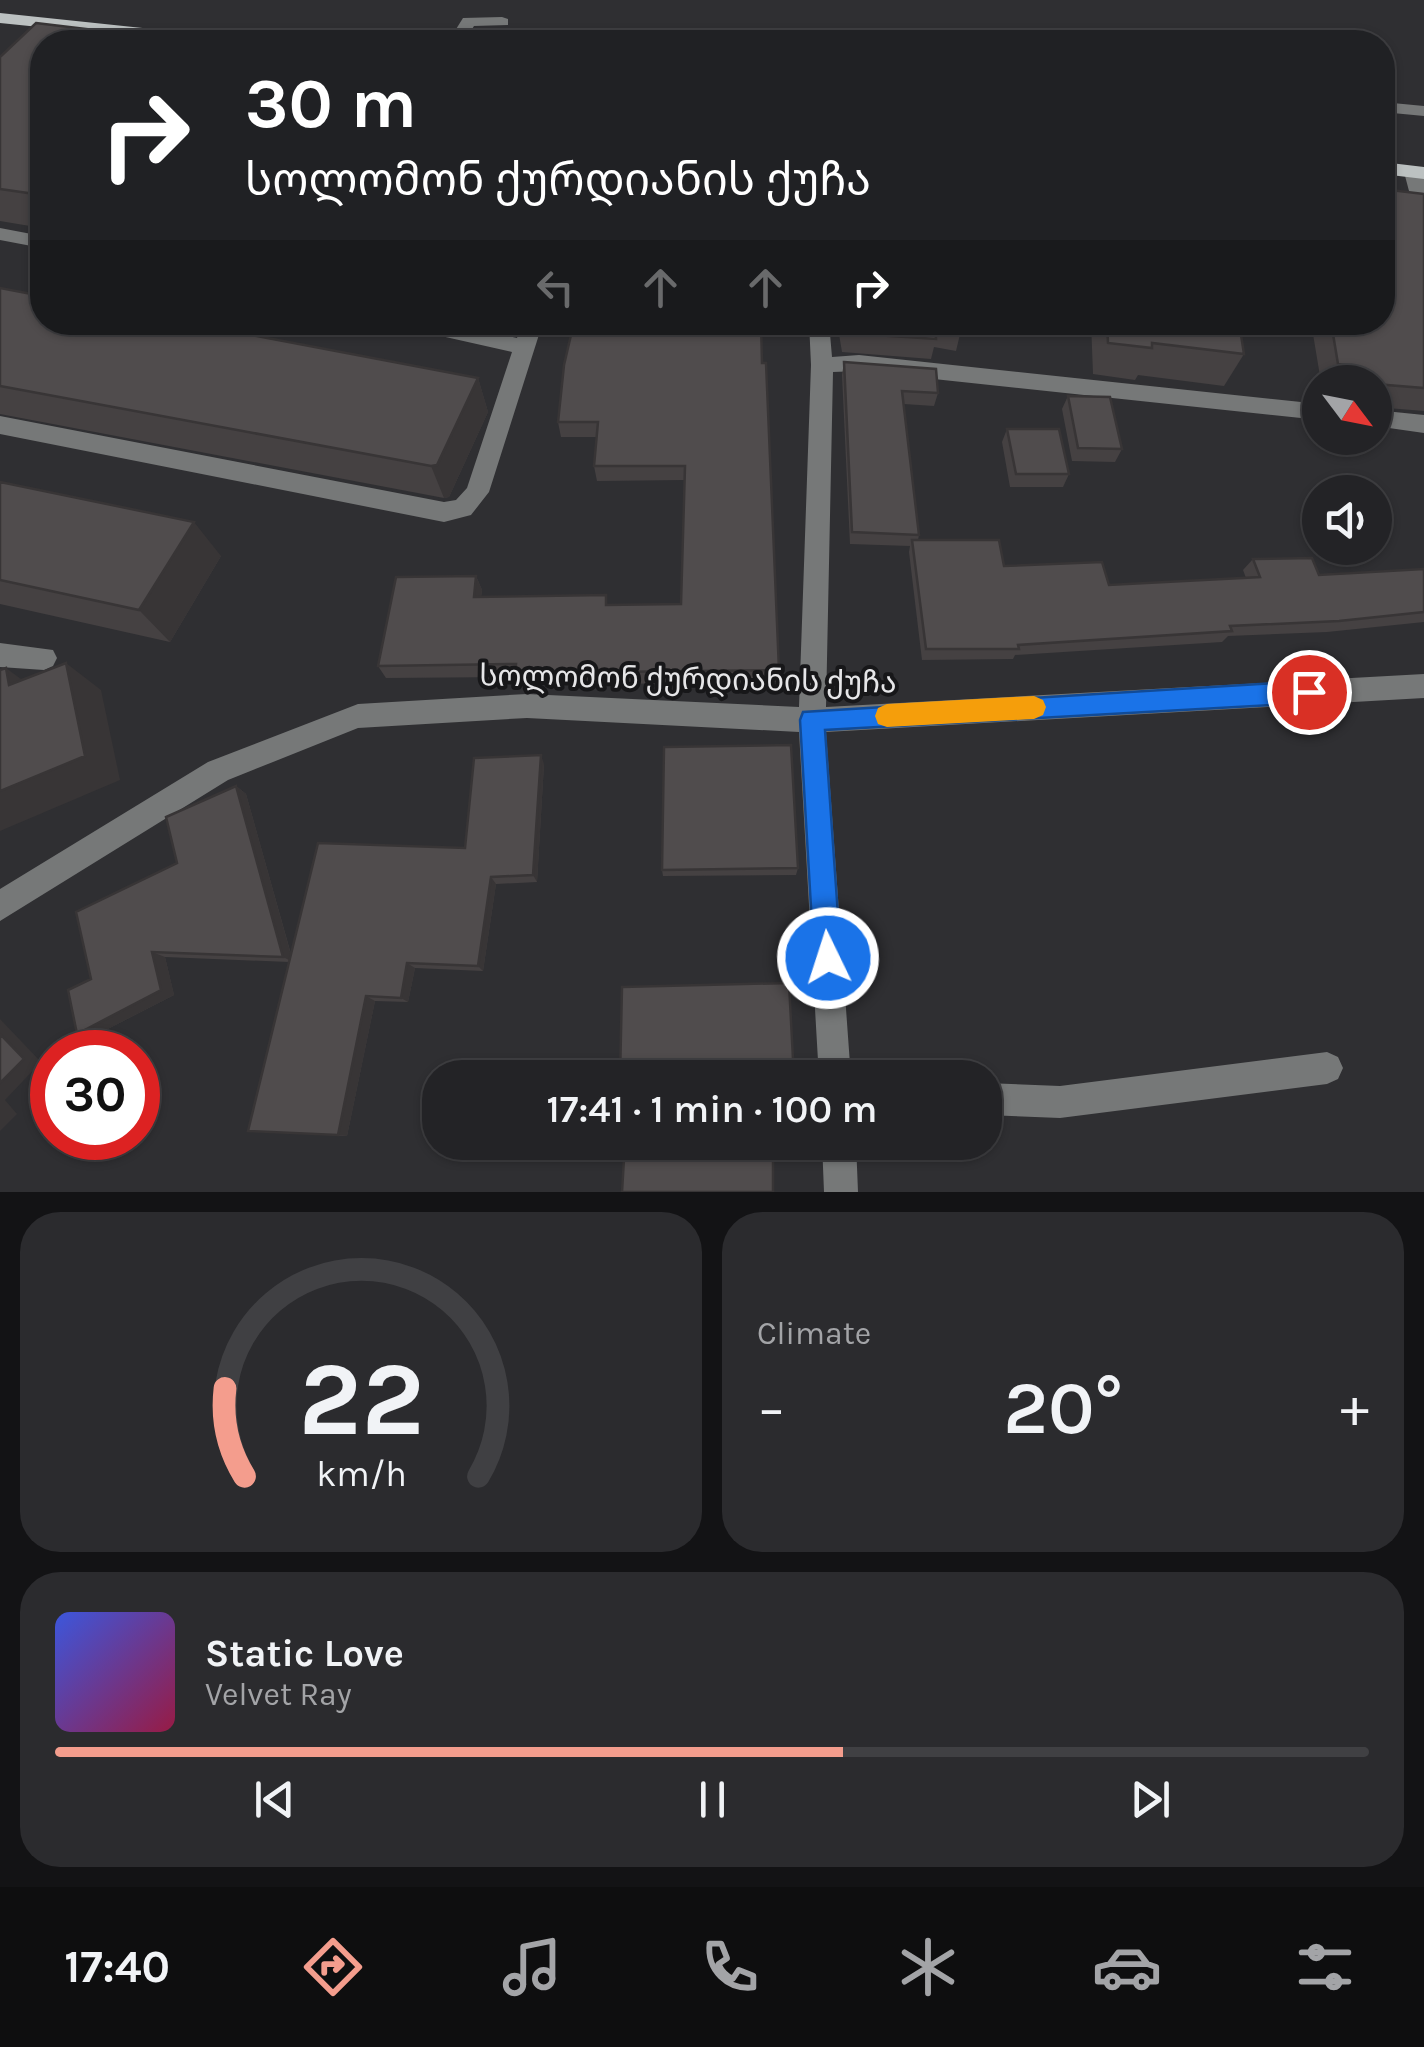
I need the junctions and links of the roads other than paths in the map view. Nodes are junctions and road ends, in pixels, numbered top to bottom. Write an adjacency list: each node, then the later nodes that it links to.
1 (0, 18): 3 (main road)
2 (502, 22): 6 (street)
3 (56, 25): 4 (street); 5 (main road)
4 (52, 30)
5 (107, 30)
6 (463, 30)
7 (1395, 108): 8 (street)
8 (1424, 111)
9 (1418, 172): 10 (street)
10 (1424, 210)
11 (0, 234): 12 (street)
12 (30, 240)
13 (466, 335): 16 (street)
14 (528, 335): 16 (street)
15 (820, 335): 17 (street)
16 (522, 348): 20 (street)
17 (822, 365): 18 (street); 25 (street)
18 (1302, 410)
19 (1392, 420): 21 (street)
20 (0, 424)
21 (1424, 424)
22 (0, 655): 23 (street)
23 (44, 658)
24 (1424, 686): 25 (street, სოლომონ ქურდიანის ქუჩა)
25 (812, 720): 26 (street, სოლომონ ქურდიანის ქუჩა); 27 (street)
26 (0, 906)
27 (834, 1060)
28 (1327, 1068): 29 (street)
29 (1002, 1100)
30 (840, 1160): 31 (street)
31 (841, 1192)

